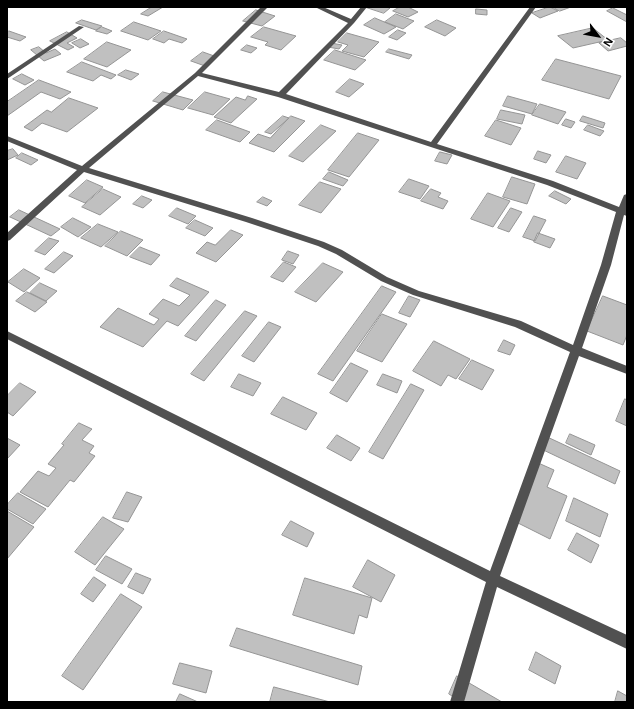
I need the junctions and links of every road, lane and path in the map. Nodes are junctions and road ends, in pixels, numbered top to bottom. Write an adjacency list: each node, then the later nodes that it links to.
1 (266, 7): 7 (street)
2 (318, 7): 5 (street)
3 (364, 7): 5 (street)
4 (533, 7): 11 (street)
5 (352, 22): 9 (street)
6 (80, 28): 8 (street)
7 (197, 74): 9 (street); 12 (street)
8 (7, 77)
9 (281, 96): 11 (street)
10 (7, 138): 12 (street)
11 (432, 145): 14 (street)
12 (83, 169): 15 (street); 17 (street)
13 (627, 197): 14 (street)
14 (624, 212): 17 (street)
15 (7, 238)
16 (7, 335): 19 (street)
17 (575, 350): 18 (street); 19 (street)
18 (627, 370)
19 (493, 579): 20 (street); 21 (street)
20 (627, 642)
21 (457, 702)

